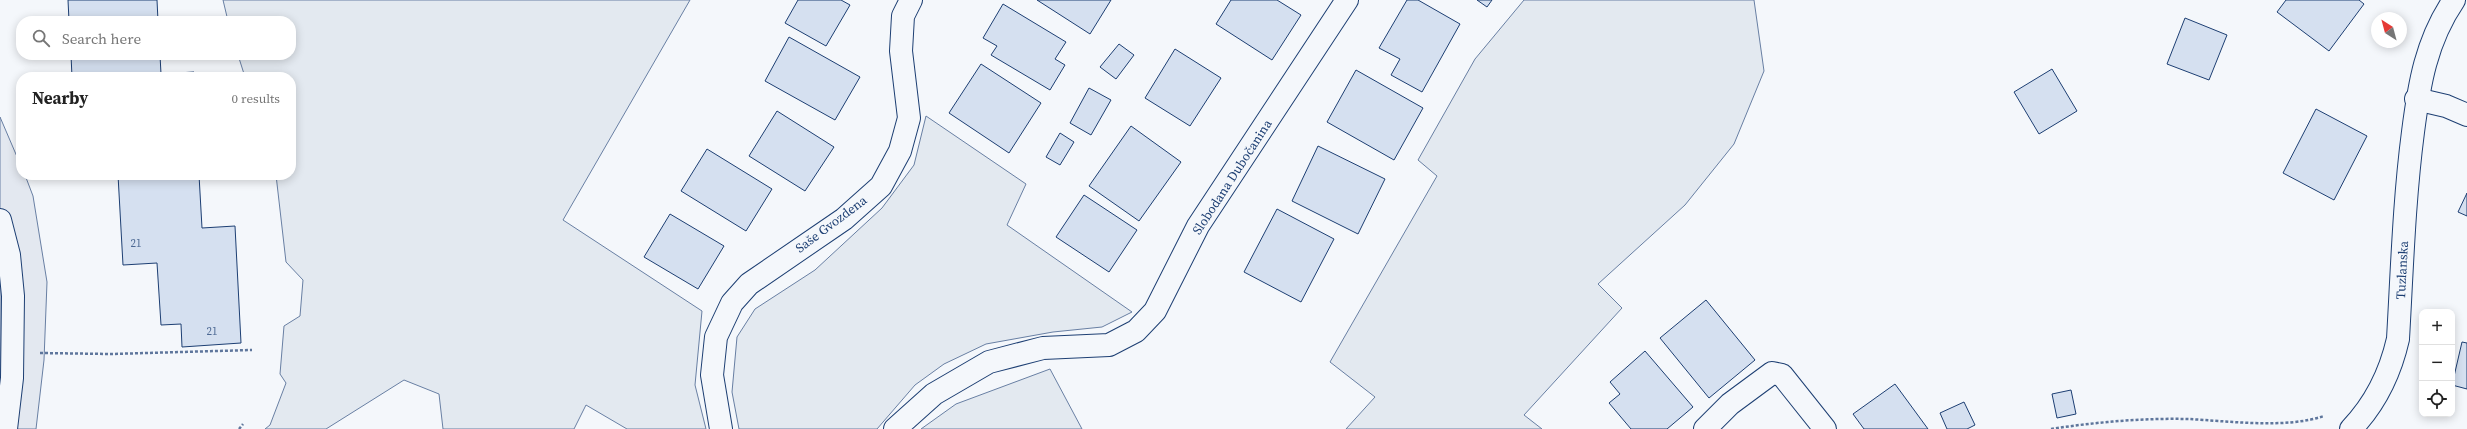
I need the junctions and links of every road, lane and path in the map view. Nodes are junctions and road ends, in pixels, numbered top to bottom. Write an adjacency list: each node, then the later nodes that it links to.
1 (911, 0): 13 (street, Saše Gvozdena)
2 (1347, 0): 14 (street, Slobodana Dubočanina)
3 (2454, 0): 4 (street, Tuzlanska)
4 (2416, 99): 5 (street); 18 (street, Tuzlanska)
5 (2467, 115)
6 (0, 220): 11 (street)
7 (252, 350): 8 (path)
8 (57, 353)
9 (2328, 415): 17 (path)
10 (243, 424): 12 (path)
11 (6, 429)
12 (239, 429)
13 (721, 429)
14 (895, 429)
15 (1705, 429): 16 (street)
16 (1825, 429)
17 (2051, 429)
18 (2351, 429)

